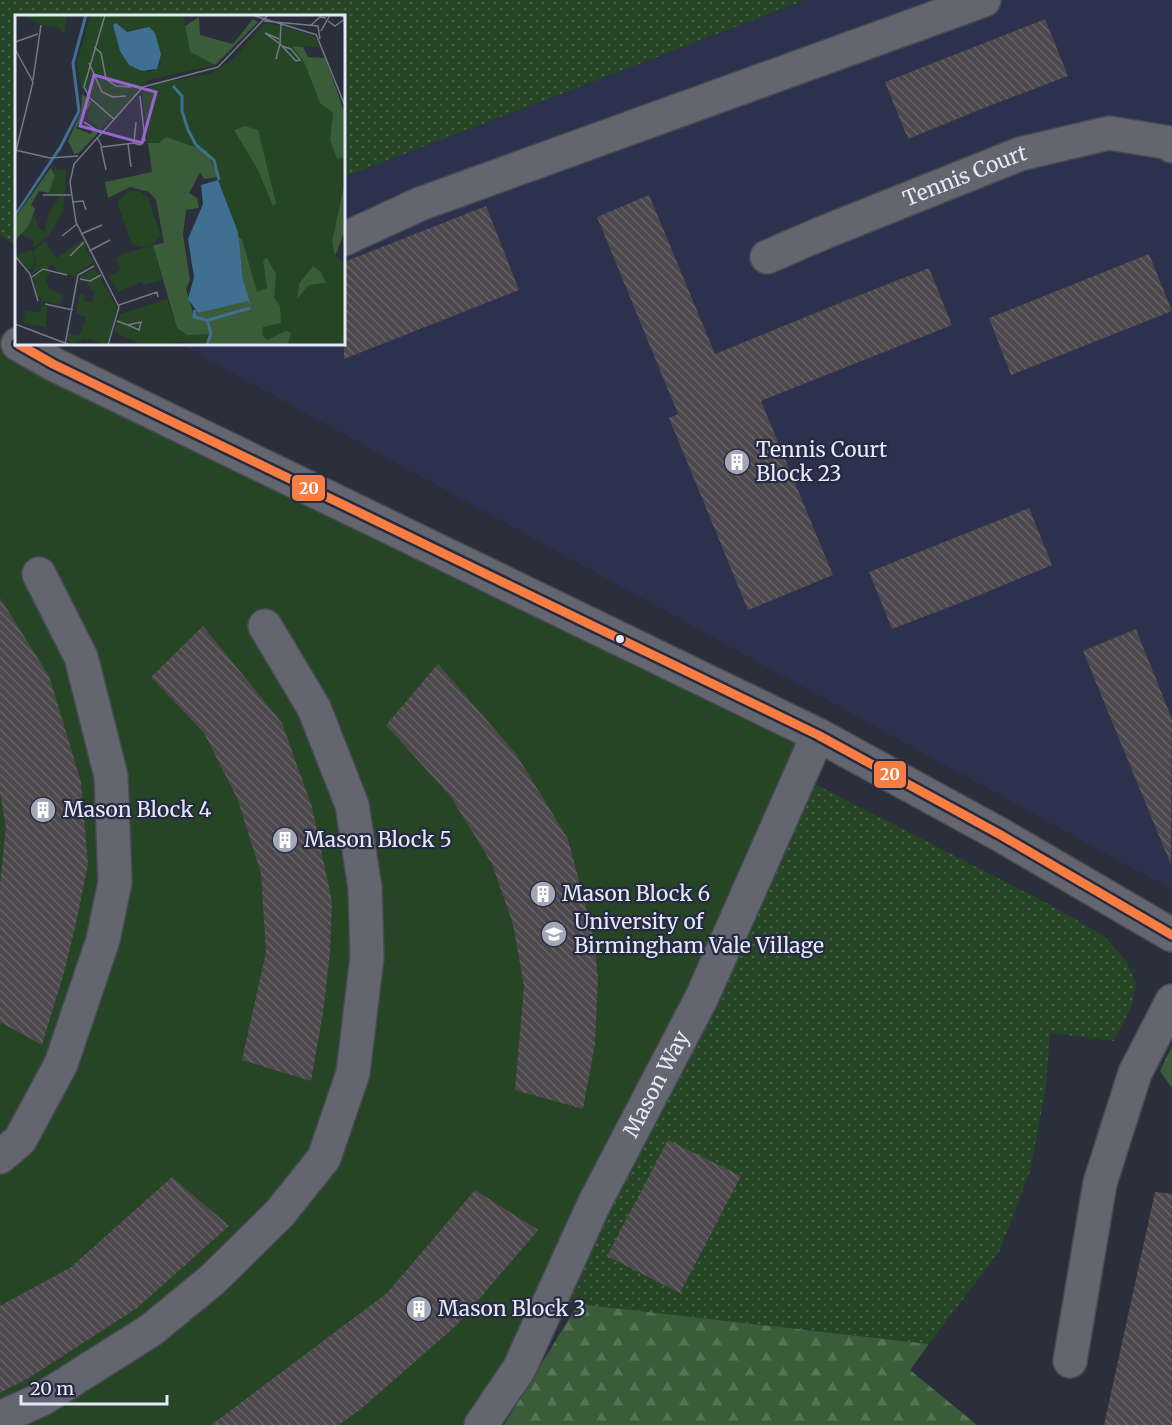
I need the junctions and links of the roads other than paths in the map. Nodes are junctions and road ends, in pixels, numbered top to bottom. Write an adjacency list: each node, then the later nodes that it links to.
1 (984, 0): 3 (street)
2 (1172, 146): 4 (street, Tennis Court)
3 (345, 239)
4 (767, 257)
5 (0, 333): 6 (street)
6 (15, 342)
7 (20, 345): 10 (street)
8 (39, 574): 13 (street)
9 (265, 626): 15 (street)
10 (818, 735): 11 (street); 16 (street, Mason Way)
11 (1172, 935)
12 (1172, 1001): 14 (street)
13 (0, 1157)
14 (1070, 1361)
15 (0, 1418)
16 (481, 1425)

